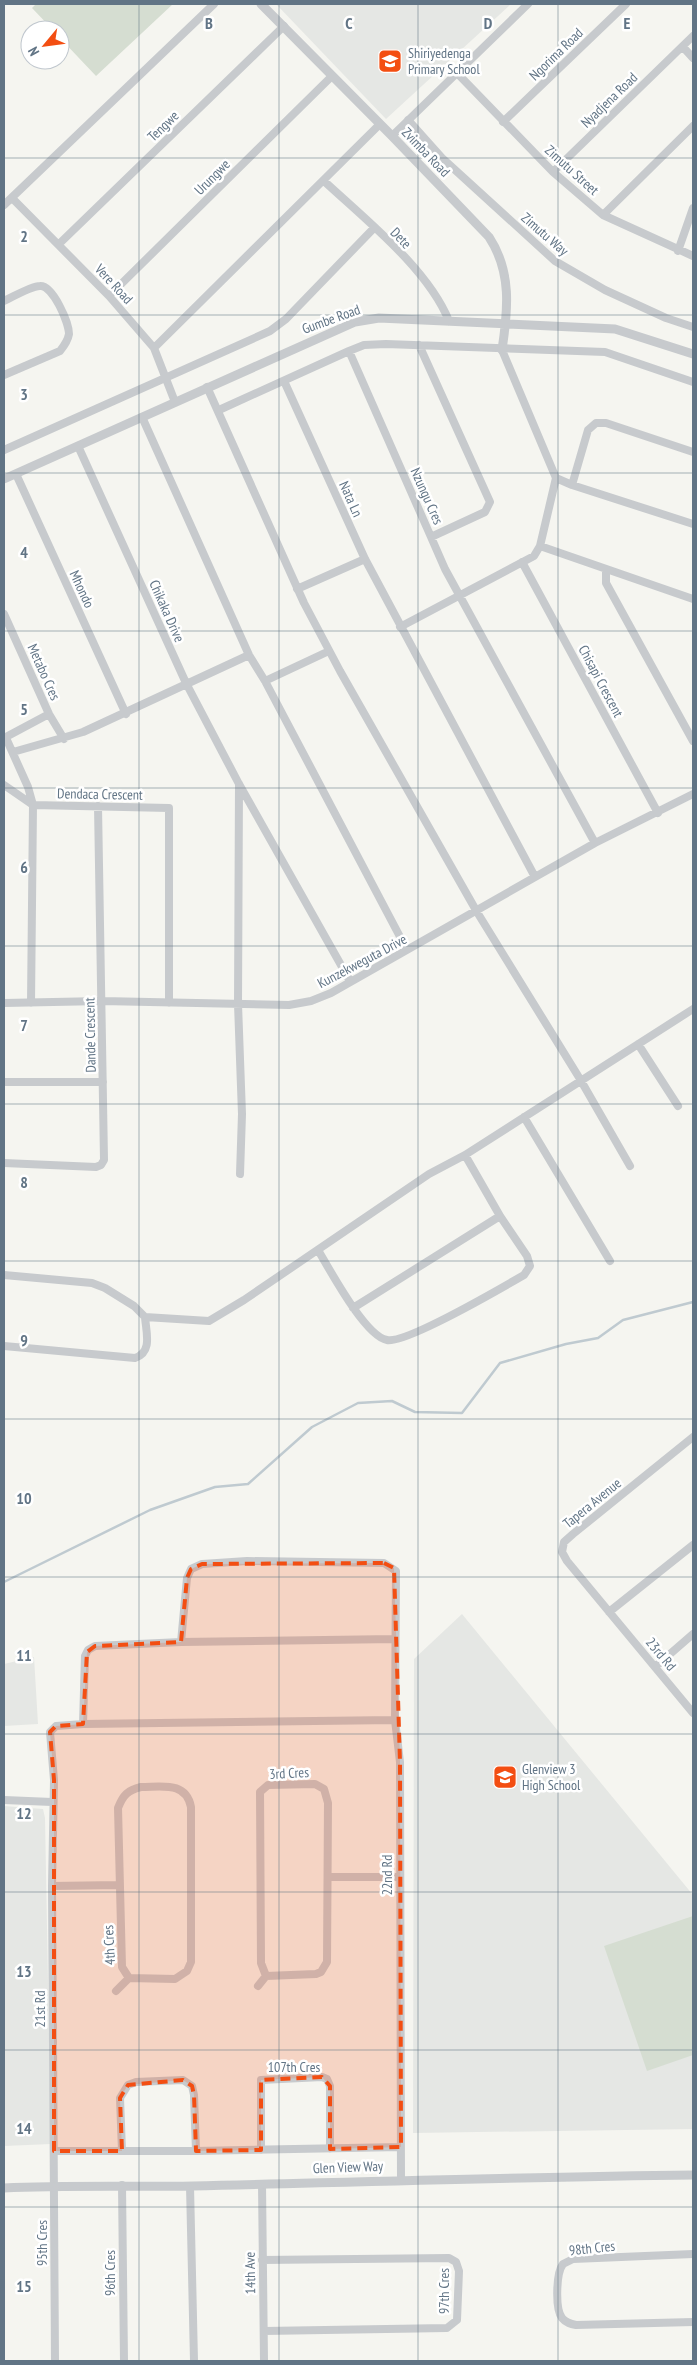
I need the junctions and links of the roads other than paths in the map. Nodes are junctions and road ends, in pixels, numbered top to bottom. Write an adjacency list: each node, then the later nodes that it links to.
1 (214, 4): 18 (street)
2 (261, 4): 5 (street, Zvimba Road)
3 (528, 4): 9 (street)
4 (626, 4): 12 (street, Ngorima Road)
5 (284, 26): 10 (street, Zvimba Road); 23 (street, Tengwe)
6 (693, 36): 7 (street, Nyadjena Road)
7 (683, 47): 8 (street); 16 (street, Nyadjena Road)
8 (693, 58)
9 (456, 72): 11 (street); 12 (street, Zimutu Street)
10 (332, 76): 13 (street, Zvimba Road); 26 (street, Urungwe)
11 (408, 120): 15 (street); 30 (street, Zimutu Way)
12 (503, 122): 16 (street, Zimutu Street)
13 (380, 124): 15 (street, Zvimba Road); 17 (street)
14 (693, 126): 21 (street)
15 (392, 136): 29 (street, Zvimba Road)
16 (553, 172): 21 (street, Zimutu Street)
17 (324, 181): 22 (street, Dete); 32 (street)
18 (12, 198): 19 (street); 23 (street, Vere Road)
19 (4, 205)
20 (693, 208): 24 (street)
21 (603, 214): 24 (street, Zimutu Street)
22 (374, 228): 28 (street, Dete); 37 (street)
23 (59, 244): 26 (street, Vere Road)
24 (678, 251): 25 (street, Zimutu Street)
25 (693, 256)
26 (109, 296): 32 (street, Vere Road)
27 (4, 301): 36 (street)
28 (448, 322): 29 (street, Gumbe Road); 40 (street, Gumbe Road)
29 (506, 325): 33 (street, Zvimba Road); 35 (street, Gumbe Road)
30 (693, 327)
31 (419, 345): 33 (street); 34 (street); 52 (street, Nzungu Cres)
32 (154, 348): 37 (street, Vere Road)
33 (502, 350): 39 (street); 48 (street)
34 (349, 351): 38 (street); 52 (street, Nzungu Cres)
35 (693, 354)
36 (4, 375)
37 (166, 378): 41 (street, Vere Road); 45 (street)
38 (284, 381): 42 (street); 54 (street, Nata Ln)
39 (693, 382)
40 (207, 387): 41 (street, Gumbe Road); 42 (street)
41 (175, 402): 43 (street, Gumbe Road)
42 (219, 410): 57 (street)
43 (142, 417): 44 (street, Gumbe Road); 63 (street)
44 (78, 446): 47 (street, Gumbe Road); 65 (street, Chikaka Drive)
45 (4, 450)
46 (693, 452): 50 (street)
47 (16, 474): 49 (street, Gumbe Road); 67 (street, Mhondo)
48 (556, 478): 50 (street); 53 (street)
49 (4, 479)
50 (572, 485): 51 (street)
51 (693, 524)
52 (431, 538): 58 (street)
53 (540, 546): 55 (street); 56 (street)
54 (365, 559): 57 (street); 61 (street, Nata Ln)
55 (522, 562): 58 (street); 77 (street, Chisapi Crescent)
56 (606, 570): 59 (street); 70 (street)
57 (297, 589): 62 (street)
58 (460, 594): 61 (street); 78 (street)
59 (693, 599)
60 (4, 614): 66 (street, Metabo Cres)
61 (400, 627): 79 (street, Nata Ln)
62 (330, 651): 64 (street); 80 (street)
63 (249, 655): 64 (street); 65 (street)
64 (265, 681): 81 (street)
65 (186, 683): 67 (street); 72 (street, Chikaka Drive)
66 (49, 714): 68 (street); 69 (street, Metabo Cres)
67 (126, 714): 69 (street)
68 (5, 738): 71 (street)
69 (64, 739): 71 (street)
70 (693, 741)
71 (13, 752): 75 (street)
72 (239, 784): 82 (street, Chikaka Drive); 87 (street, Chikaka Drive)
73 (4, 785): 75 (street)
74 (693, 794): 77 (street, Kunzekweguta Drive)
75 (33, 805): 76 (street, Dendaca Crescent); 85 (street)
76 (98, 806): 83 (street, Dande Crescent); 86 (street, Dendaca Crescent)
77 (658, 813): 78 (street, Kunzekweguta Drive)
78 (595, 843): 79 (street, Kunzekweguta Drive)
79 (535, 877): 80 (street, Kunzekweguta Drive)
80 (477, 912): 81 (street, Kunzekweguta Drive); 90 (street)
81 (407, 950): 82 (street, Kunzekweguta Drive)
82 (350, 981): 87 (street, Kunzekweguta Drive)
83 (102, 1001): 85 (street, Kunzekweguta Drive); 86 (street, Kunzekweguta Drive); 92 (street, Dande Crescent)
84 (4, 1003): 85 (street, Kunzekweguta Drive)
85 (31, 1003)
86 (168, 1003): 87 (street, Kunzekweguta Drive)
87 (238, 1004): 98 (street, Chikaka Drive)
88 (693, 1009): 89 (street)
89 (638, 1044): 90 (street); 93 (street)
90 (580, 1079): 94 (street); 97 (street)
91 (4, 1082): 92 (street)
92 (103, 1082): 96 (street, Dande Crescent)
93 (678, 1106)
94 (524, 1117): 95 (street); 101 (street)
95 (465, 1155): 99 (street); 100 (street)
96 (4, 1162)
97 (630, 1166)
98 (240, 1174)
99 (500, 1216): 103 (street); 103 (street)
100 (318, 1250): 103 (street); 104 (street)
101 (610, 1261)
102 (4, 1275): 104 (street)
103 (353, 1308)
104 (145, 1316): 105 (street)
105 (4, 1346)
106 (693, 1436): 108 (street, Tapera Avenue)
107 (693, 1545): 108 (street)
108 (609, 1612): 112 (street, 23rd Rd)
109 (693, 1634): 112 (street)
110 (395, 1639): 111 (street); 111 (street, 22nd Rd); 114 (street, 22nd Rd)
111 (181, 1642): 115 (street)
112 (655, 1667): 113 (street, 23rd Rd)
113 (693, 1713)
114 (396, 1720): 115 (street, 21st Rd); 119 (street, 22nd Rd)
115 (83, 1724): 117 (street, 21st Rd)
116 (4, 1800): 117 (street)
117 (52, 1802): 121 (street, 21st Rd)
118 (329, 1877): 119 (street); 122 (street, 3rd Cres); 122 (street, 3rd Cres)
119 (399, 1877): 126 (street, 22nd Rd)
120 (119, 1885): 121 (street); 123 (street, 4th Cres); 123 (street, 4th Cres)
121 (52, 1886): 129 (street, 21st Rd)
122 (266, 1976): 124 (street)
123 (129, 1978): 125 (street)
124 (258, 1986)
125 (116, 1992)
126 (401, 2147): 128 (street); 133 (street, 22nd Rd)
127 (261, 2150): 128 (street); 128 (street, 107th Cres); 131 (street)
128 (330, 2150)
129 (54, 2151): 130 (street); 135 (street, 21st Rd)
130 (122, 2151): 131 (street); 131 (street)
131 (196, 2152)
132 (693, 2175): 133 (street, Glen View Way)
133 (401, 2179): 134 (street, Glen View Way)
134 (262, 2184): 137 (street, Glen View Way); 140 (street, 14th Ave)
135 (54, 2185): 136 (street, Glen View Way); 138 (street, Glen View Way); 143 (street, 95th Cres)
136 (122, 2185): 137 (street, Glen View Way); 144 (street, 96th Cres)
137 (190, 2186): 145 (street)
138 (4, 2188)
139 (693, 2254): 141 (street, 98th Cres)
140 (262, 2260): 142 (street, 14th Ave); 142 (street, 97th Cres)
141 (693, 2322)
142 (264, 2331): 146 (street, 14th Ave)
143 (55, 2361)
144 (124, 2361)
145 (194, 2361)
146 (264, 2361)

